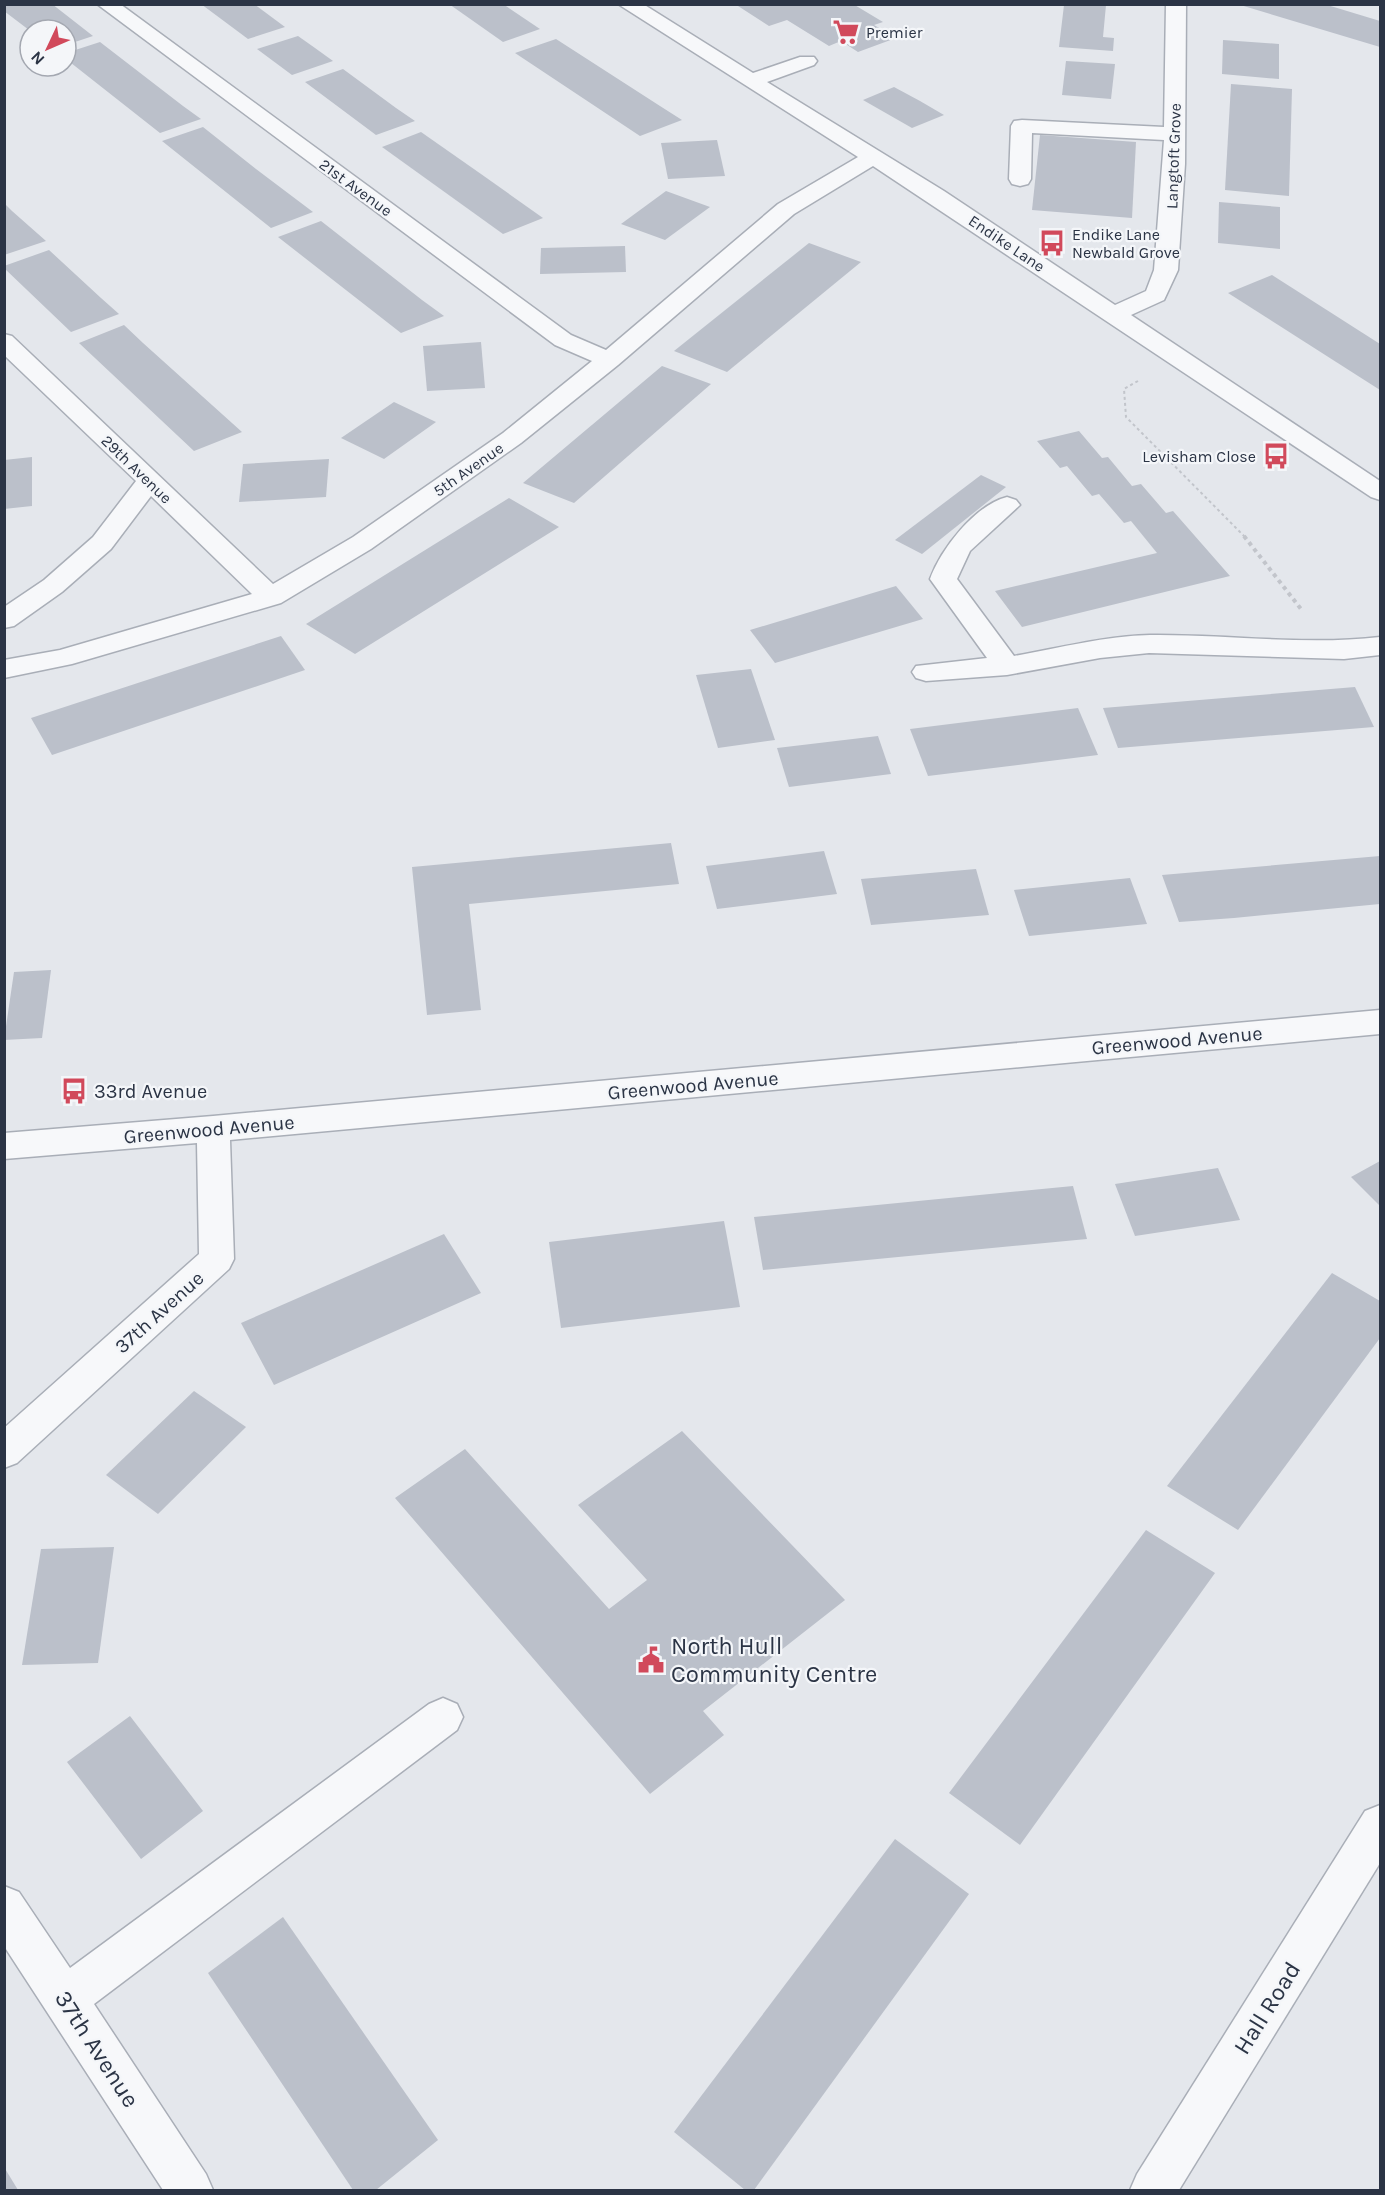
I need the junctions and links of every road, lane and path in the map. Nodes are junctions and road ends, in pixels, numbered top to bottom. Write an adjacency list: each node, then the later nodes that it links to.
1 (107, 4): 11 (street, 21st Avenue)
2 (628, 4): 5 (street, Endike Lane)
3 (1176, 4): 6 (street, Langtoft Grove)
4 (807, 61): 5 (street)
5 (750, 81): 7 (street, Endike Lane)
6 (1174, 134): 8 (street); 9 (street, Langtoft Grove)
7 (873, 157): 9 (street, Endike Lane); 11 (street, 5th Avenue)
8 (1020, 179)
9 (1114, 314): 12 (street, Endike Lane)
10 (4, 341): 13 (street, 29th Avenue)
11 (609, 360): 16 (street, 5th Avenue)
12 (1182, 360): 14 (street, Endike Lane); 19 (path)
13 (149, 481): 16 (street, 29th Avenue); 17 (street)
14 (1380, 492)
15 (1006, 505): 20 (street)
16 (271, 597): 21 (street, 5th Avenue)
17 (4, 620)
18 (1380, 646): 19 (street)
19 (1327, 650): 20 (street)
20 (1007, 666): 22 (street)
21 (4, 669)
22 (926, 672)
23 (1380, 1022): 24 (street, Greenwood Avenue)
24 (213, 1129): 25 (street, Greenwood Avenue); 26 (street, 37th Avenue)
25 (4, 1146)
26 (4, 1452)
27 (442, 1717): 30 (street)
28 (1380, 1825): 32 (street, Hall Road)
29 (4, 1907): 30 (street, 37th Avenue)
30 (64, 1999): 31 (street, 37th Avenue)
31 (190, 2190)
32 (1153, 2190)

